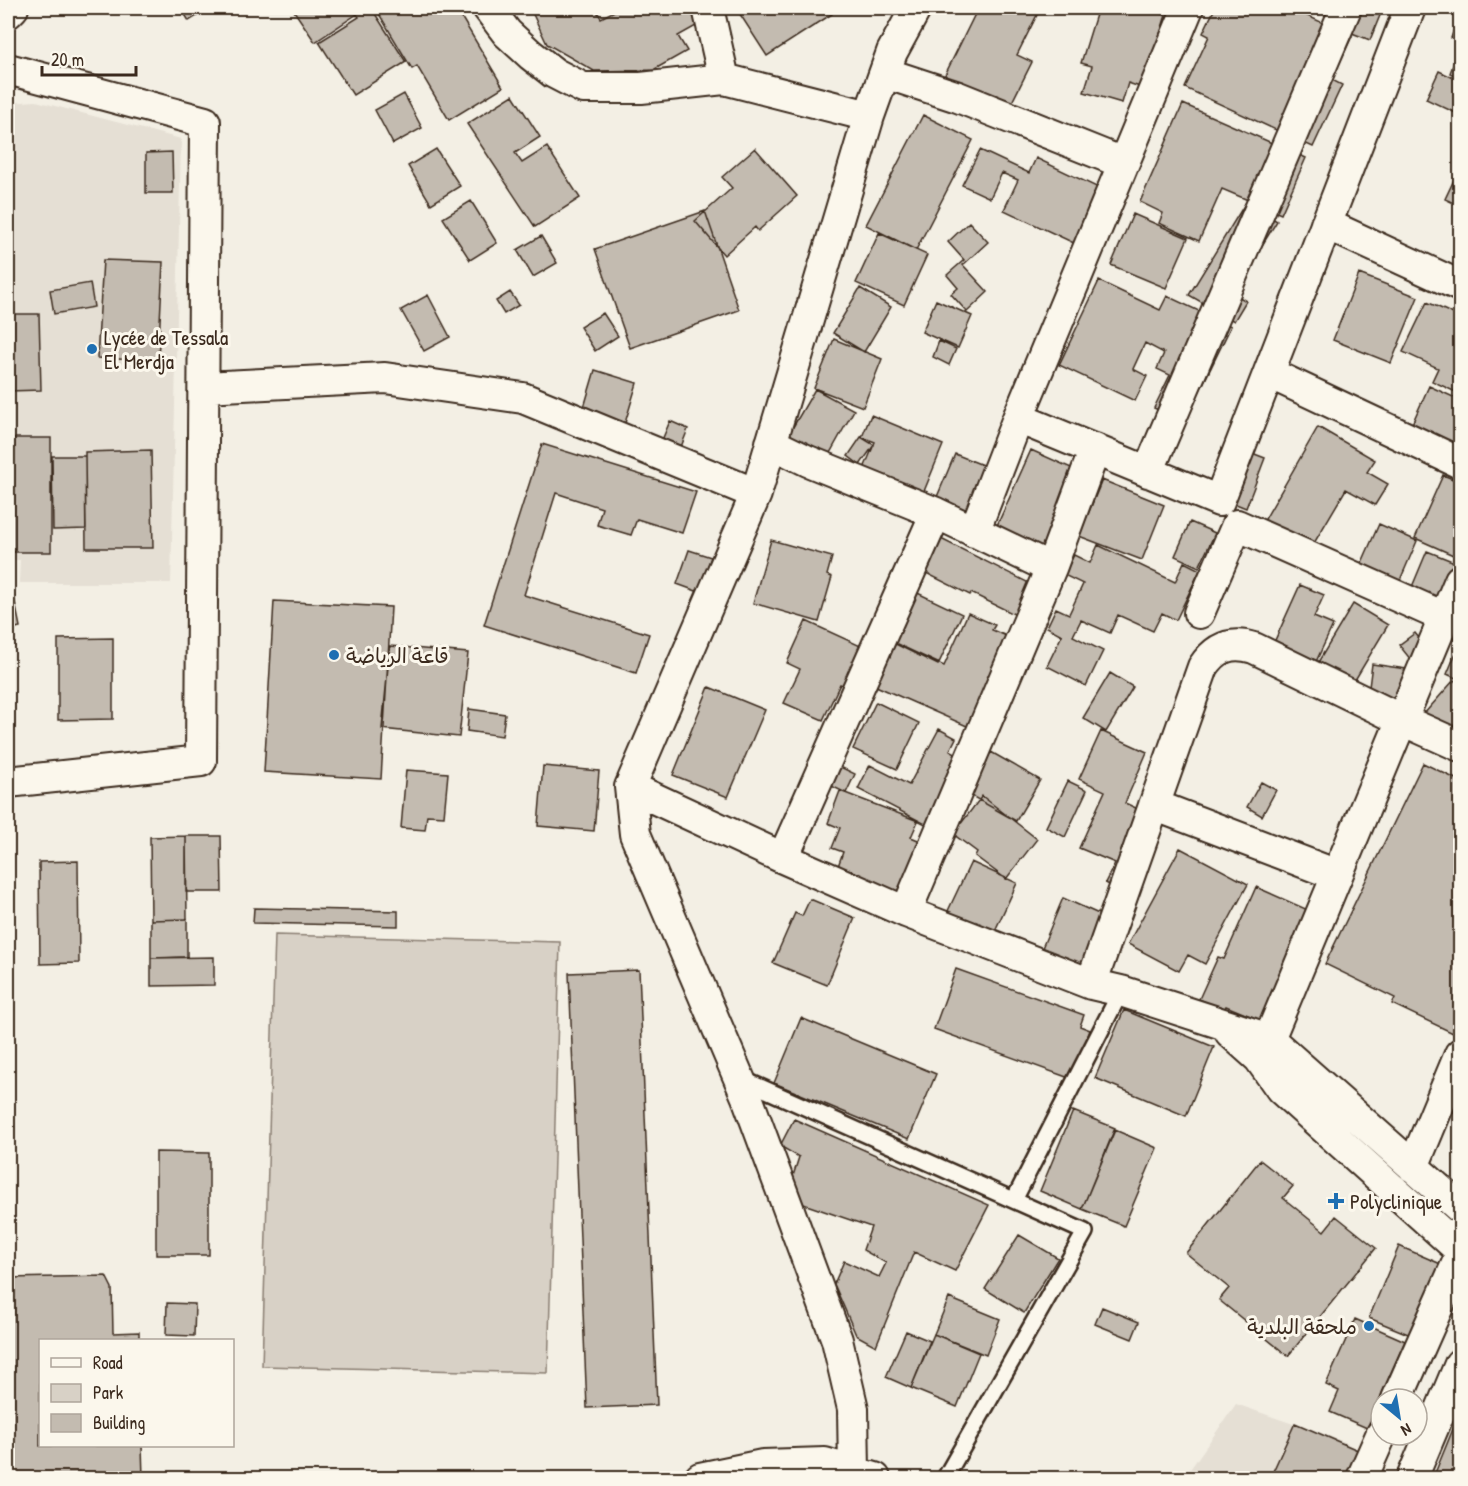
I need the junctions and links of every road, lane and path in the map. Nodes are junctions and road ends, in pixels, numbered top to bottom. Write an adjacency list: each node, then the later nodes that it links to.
1 (13, 8): 9 (street)
2 (488, 8): 12 (street)
3 (708, 8): 12 (street)
4 (892, 8): 10 (street)
5 (916, 8): 10 (street)
6 (1188, 8): 14 (street)
7 (1346, 8): 23 (street)
8 (1410, 8): 15 (street)
9 (8, 13)
10 (888, 62): 13 (street); 14 (street)
11 (8, 69): 18 (street)
12 (724, 79): 13 (street)
13 (869, 116): 20 (street)
14 (1123, 163): 19 (street)
15 (1326, 224): 16 (street); 17 (street)
16 (1461, 286)
17 (1269, 373): 22 (street); 23 (street)
18 (204, 387): 24 (street); 33 (street)
19 (1018, 418): 21 (street); 26 (street)
20 (771, 443): 24 (street); 25 (street)
21 (1095, 449): 23 (street); 27 (street)
22 (1461, 463)
23 (1148, 472)
24 (756, 494): 34 (street)
25 (936, 513): 26 (street); 36 (street)
26 (974, 532): 27 (street)
27 (1051, 568): 38 (street)
28 (1461, 580): 30 (street)
29 (1199, 613): 30 (street)
30 (1446, 618): 31 (street)
31 (1402, 720): 32 (street); 35 (street); 37 (street)
32 (1461, 746)
33 (8, 782)
34 (630, 787): 36 (street); 44 (street)
35 (1154, 805): 37 (street); 39 (street)
36 (783, 858): 38 (street)
37 (1337, 875): 42 (street)
38 (906, 912): 39 (street)
39 (1091, 984): 40 (street)
40 (1121, 991): 41 (street); 46 (lane)
41 (1221, 1024): 42 (street); 48 (street)
42 (1269, 1039): 45 (street)
43 (1461, 1054): 45 (street)
44 (739, 1078): 46 (lane); 53 (street)
45 (1413, 1167): 47 (street)
46 (1014, 1200): 55 (lane)
47 (1461, 1208)
48 (1461, 1250)
49 (1461, 1257): 51 (street)
50 (1461, 1364): 57 (street)
51 (1402, 1387)
52 (1376, 1447): 56 (street)
53 (861, 1476): 54 (street)
54 (700, 1479)
55 (945, 1479)
56 (1362, 1479)
57 (1412, 1479)

